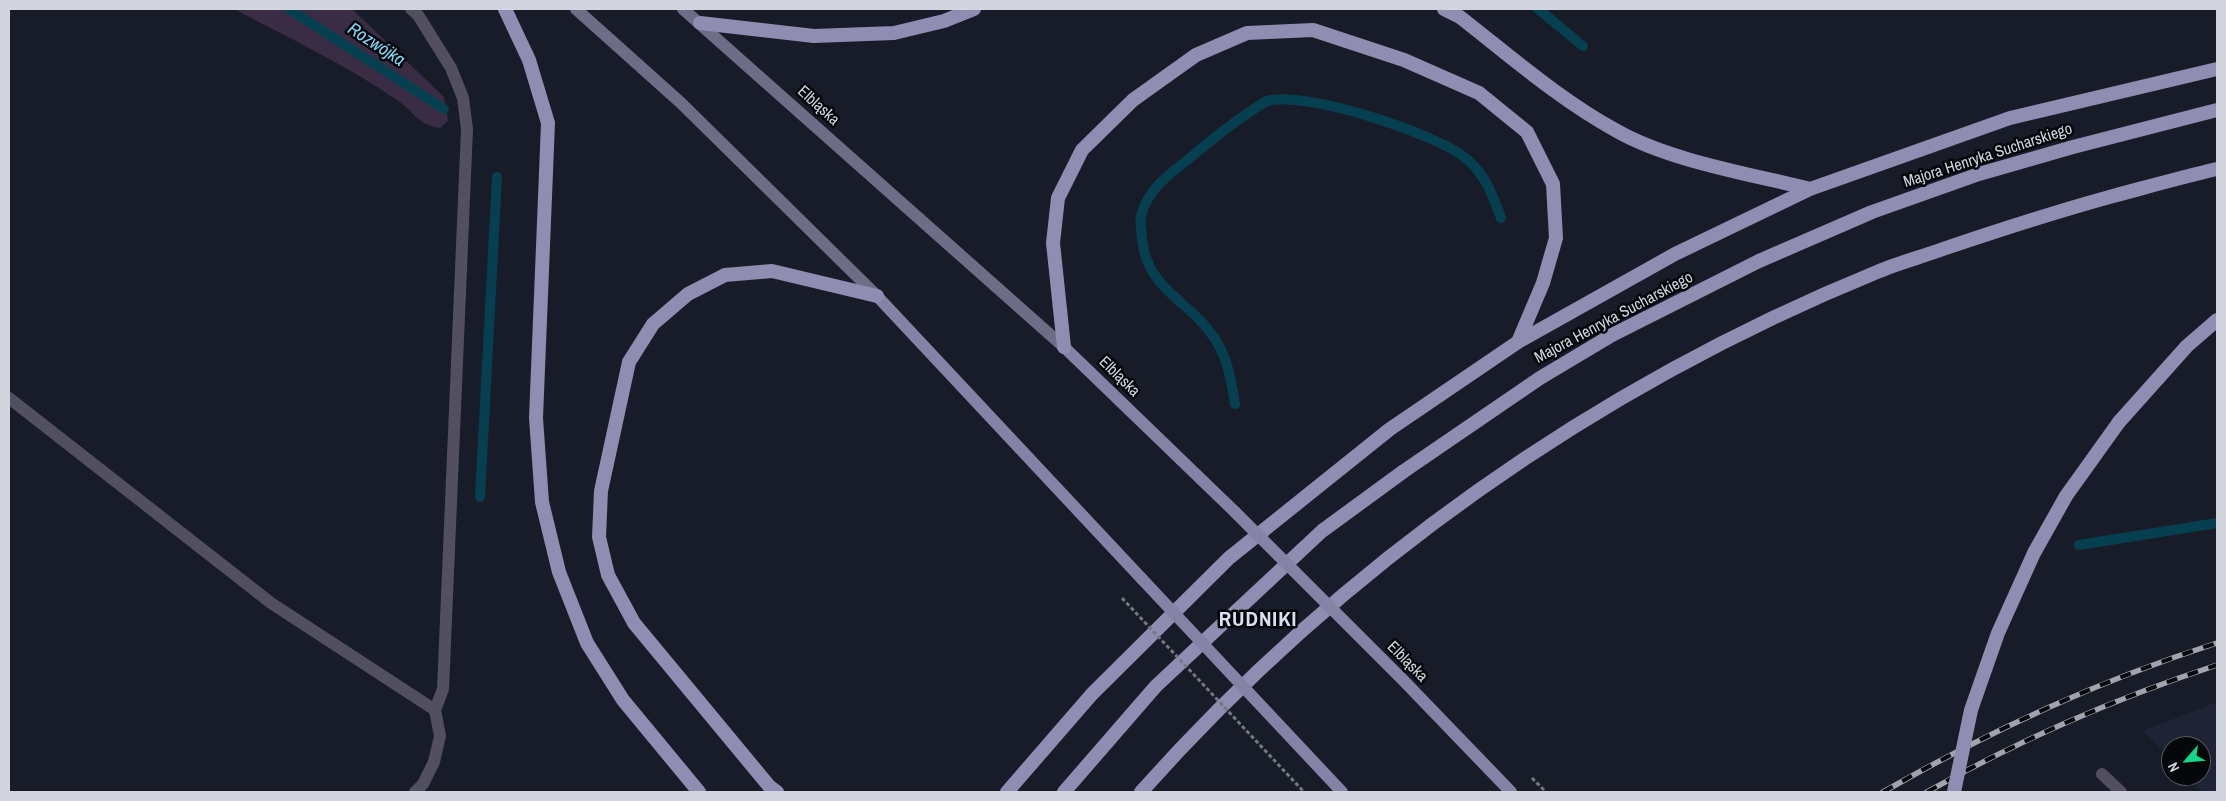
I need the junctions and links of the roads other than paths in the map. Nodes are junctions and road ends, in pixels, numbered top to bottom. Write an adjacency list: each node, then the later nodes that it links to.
1 (410, 9): 17 (street)
2 (505, 9): 20 (highway)
3 (576, 9): 12 (main road)
4 (683, 9): 7 (main road, Elbląska)
5 (974, 9): 7 (highway)
6 (1444, 9): 11 (highway)
7 (700, 24): 15 (main road, Elbląska)
8 (2217, 69): 11 (highway)
9 (2217, 110): 23 (highway, Majora Henryka Sucharskiego)
10 (2217, 169): 24 (highway)
11 (1810, 189): 14 (highway)
12 (877, 296): 21 (highway); 25 (main road, bridge)
13 (2217, 320): 27 (highway, bridge)
14 (1518, 342): 15 (highway); 22 (highway)
15 (1064, 346): 26 (main road, Elbląska, bridge)
16 (9, 398): 17 (street)
17 (435, 710): 19 (street)
18 (2102, 774): 28 (street)
19 (415, 792)
20 (699, 792)
21 (777, 792)
22 (1007, 792)
23 (1064, 792)
24 (1141, 792)
25 (1342, 792)
26 (1510, 792)
27 (1954, 792)
28 (2121, 792)

